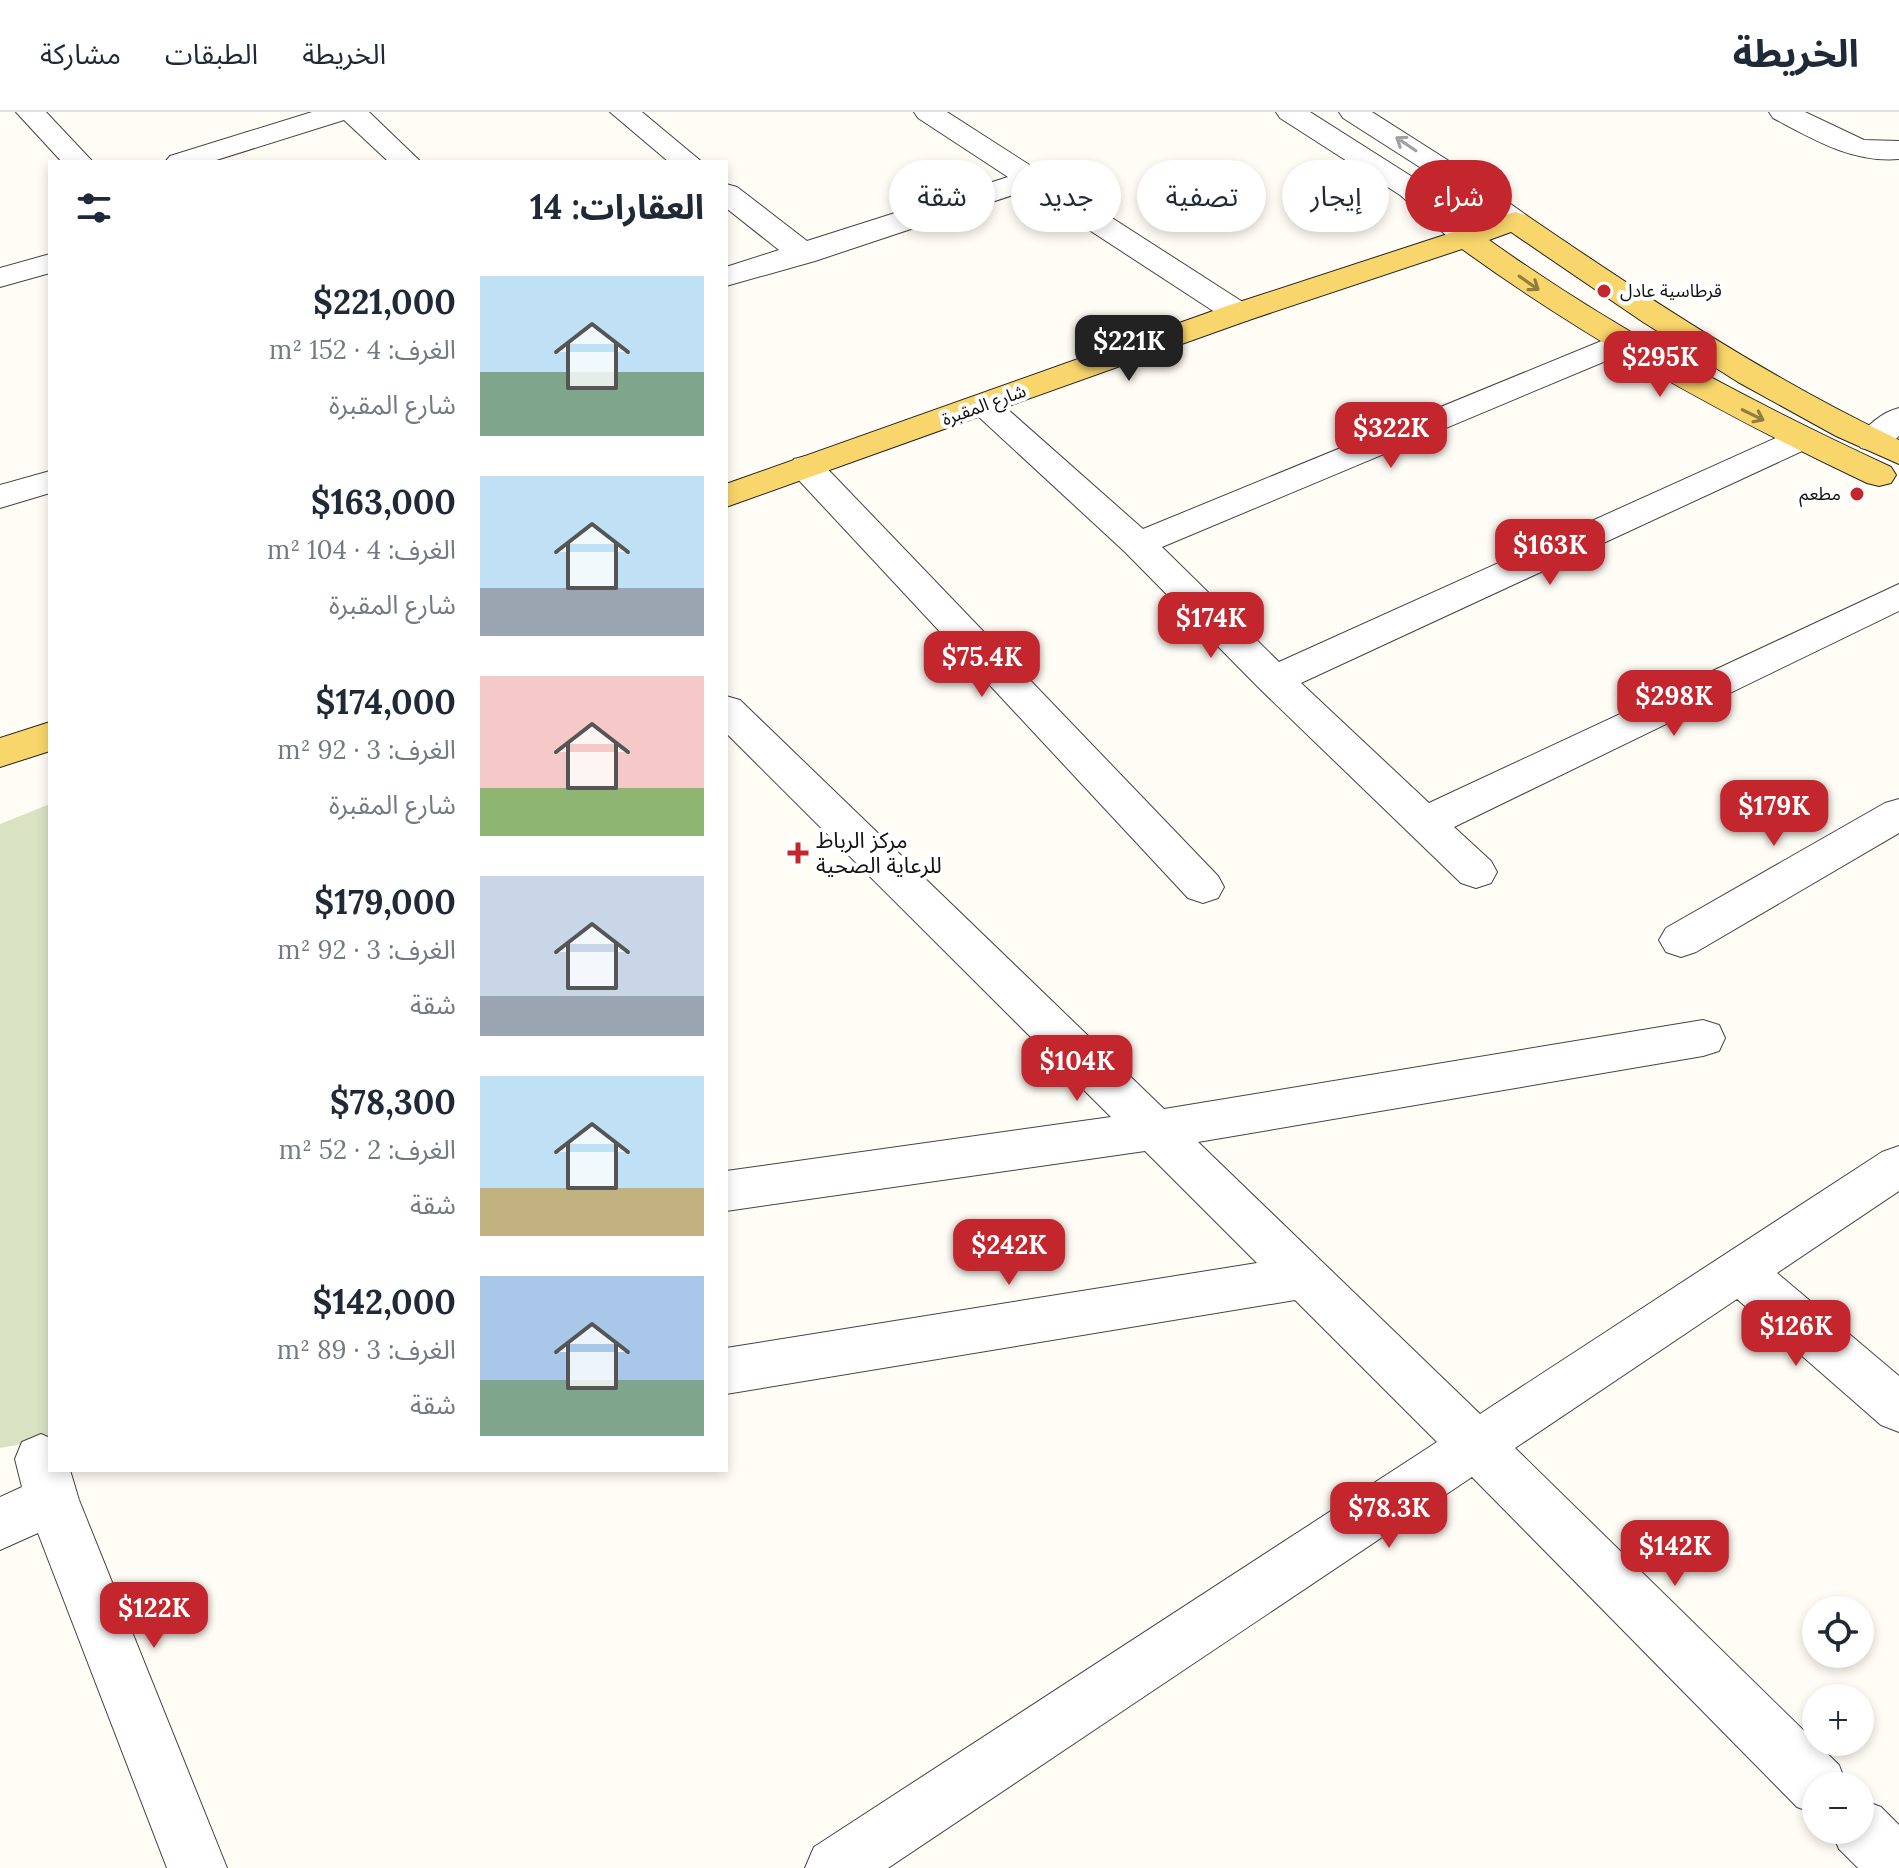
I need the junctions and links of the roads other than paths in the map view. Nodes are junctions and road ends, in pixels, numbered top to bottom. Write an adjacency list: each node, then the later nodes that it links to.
1 (30, 112): 10 (street)
2 (341, 112): 11 (street)
3 (352, 112): 12 (street)
4 (624, 112): 13 (street)
5 (928, 112): 14 (street)
6 (1290, 112): 19 (street)
7 (1353, 112): 17 (street, one-way to 7)
8 (1783, 112): 9 (street)
9 (1899, 150)
10 (76, 160)
11 (186, 160)
12 (404, 160)
13 (684, 160)
14 (1011, 166)
15 (1011, 186): 20 (street)
16 (728, 195): 20 (street)
17 (1515, 221): 19 (main road, شارع المقبرة); 29 (main road)
18 (1113, 232): 24 (street)
19 (1466, 237): 24 (main road, شارع المقبرة); 25 (main road, one-way to 25)
20 (804, 254): 22 (street)
21 (48, 264): 23 (street)
22 (728, 276)
23 (0, 278)
24 (1238, 313): 26 (main road, شارع المقبرة)
25 (1621, 343): 28 (main road, one-way to 28); 35 (street)
26 (984, 406): 30 (main road, شارع المقبرة); 35 (street)
27 (1899, 418): 29 (street)
28 (1801, 439): 32 (main road); 37 (street)
29 (1886, 447)
30 (806, 467): 33 (main road, شارع المقبرة); 44 (street)
31 (48, 483): 34 (street)
32 (1899, 484)
33 (728, 495)
34 (0, 497)
35 (1138, 544): 37 (street)
36 (1899, 596): 42 (street)
37 (1274, 680): 42 (street)
38 (728, 712): 47 (street)
39 (48, 737): 40 (main road)
40 (0, 753)
41 (1899, 814): 45 (street)
42 (1423, 824): 43 (street)
43 (1476, 872)
44 (1203, 887)
45 (1681, 940)
46 (1703, 1038): 47 (street)
47 (1154, 1130): 49 (street); 51 (street)
48 (1899, 1166): 50 (street)
49 (728, 1191)
50 (1742, 1273): 53 (street); 54 (street)
51 (1304, 1277): 52 (street); 54 (street)
52 (728, 1371)
53 (1899, 1408)
54 (1477, 1446): 56 (street); 60 (street)
55 (0, 1524): 58 (street)
56 (1804, 1772)
57 (1874, 1842): 59 (street)
58 (186, 1864)
59 (1899, 1867)
60 (835, 1868)

